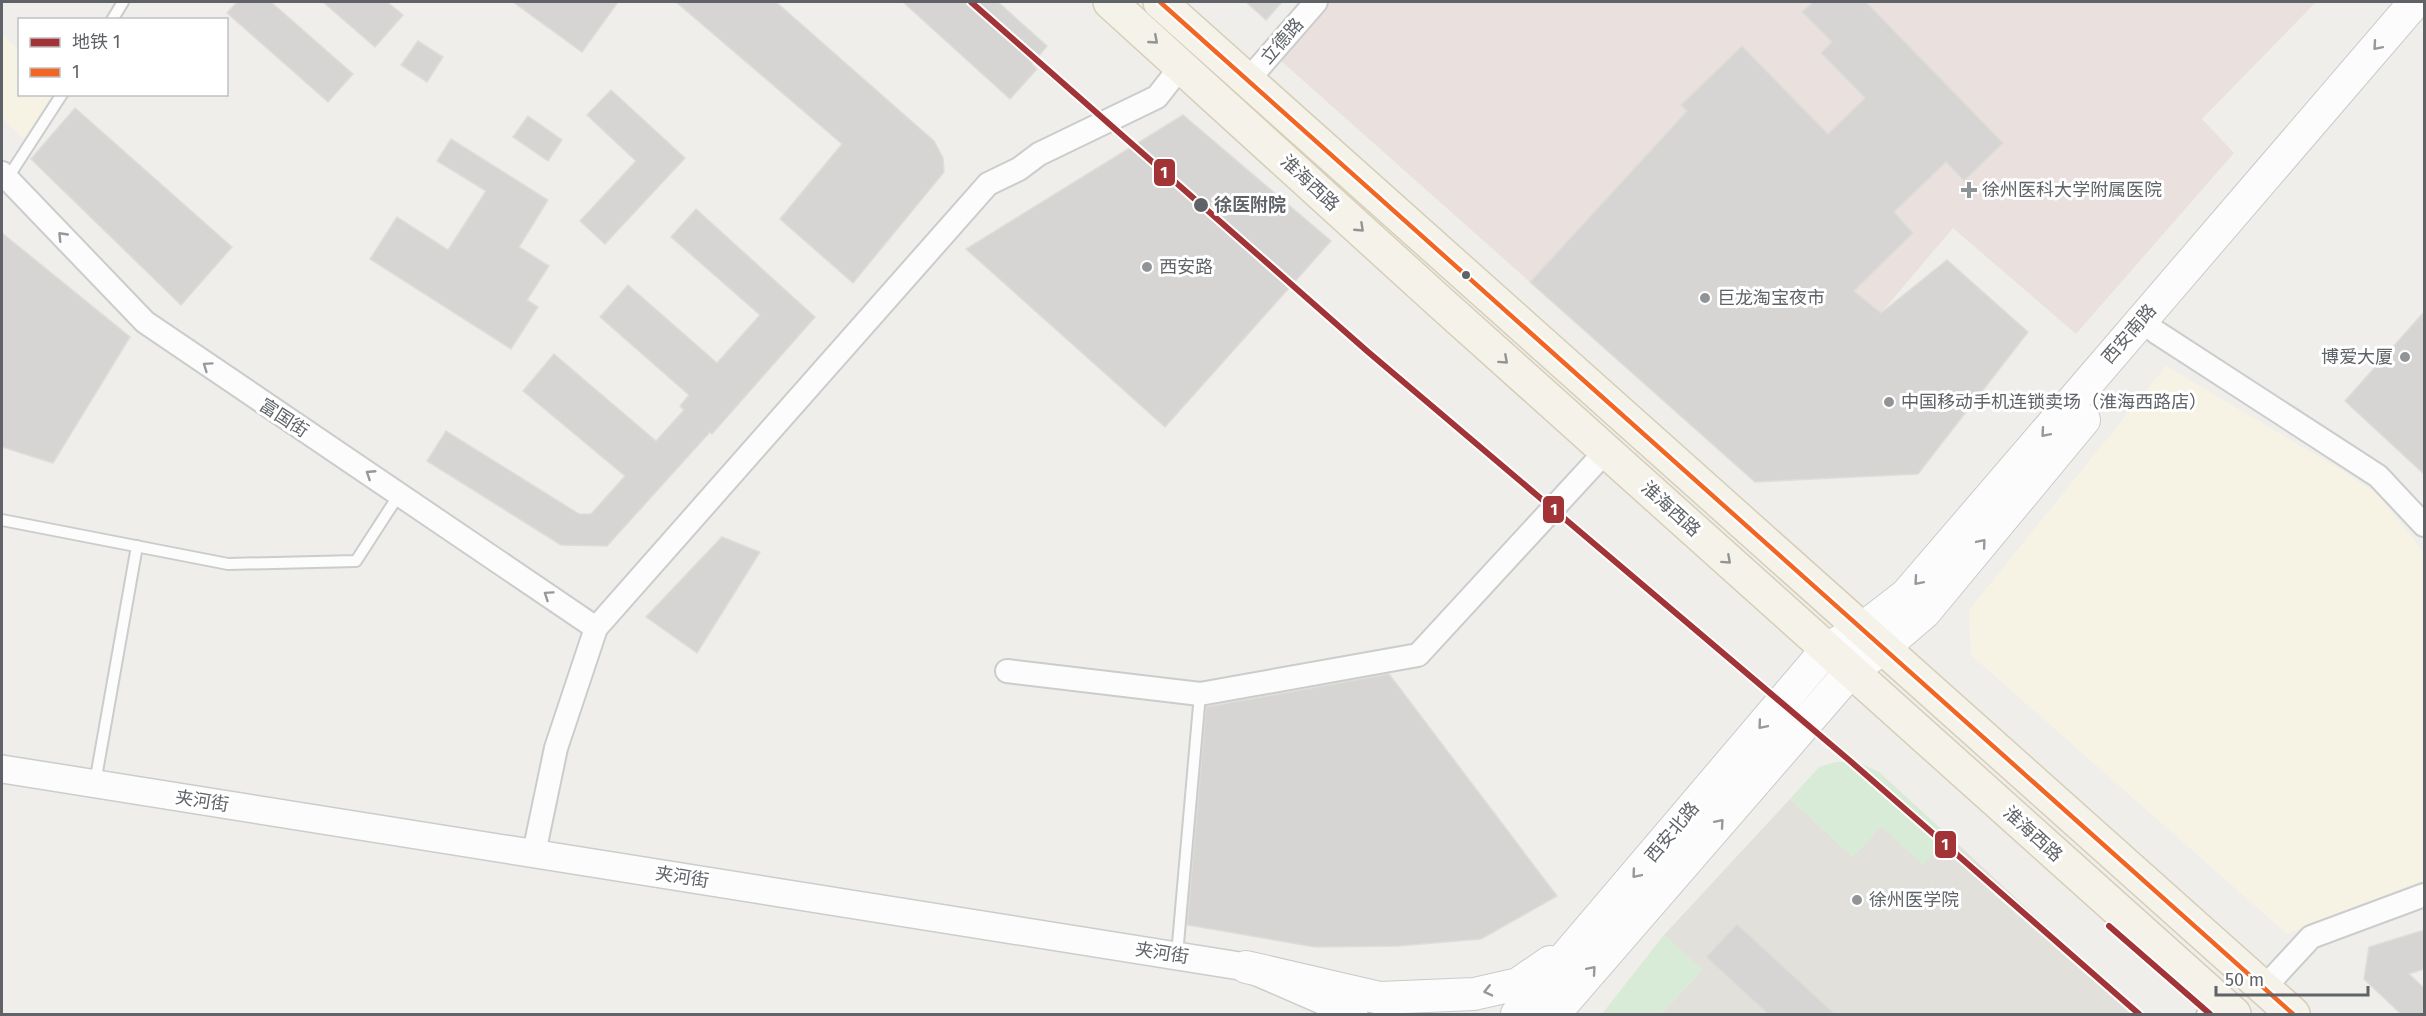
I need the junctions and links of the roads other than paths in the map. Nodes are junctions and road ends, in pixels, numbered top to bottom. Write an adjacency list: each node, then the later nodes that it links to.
1 (123, 2): 6 (lane)
2 (1110, 2): 8 (main road, 淮海西路, one-way to 8)
3 (1160, 2): 9 (main road, 淮海西路)
4 (1316, 2): 9 (street, 立德路)
5 (2415, 2): 19 (main road, 西安南路, one-way to 19)
6 (113, 18)
7 (2424, 23): 12 (main road, 西安南路)
8 (1182, 65): 13 (main road, 淮海西路, one-way to 13); 18 (street)
9 (1248, 80): 19 (main road, 淮海西路)
10 (61, 96): 11 (lane)
11 (4, 176): 14 (street, 富国街, one-way to 11)
12 (2156, 332): 16 (street); 19 (main road, 西安南路, one-way to 12)
13 (1606, 451): 20 (main road, 淮海西路, one-way to 20); 23 (street)
14 (400, 493): 17 (lane); 18 (street, 富国街, one-way to 14)
15 (2, 520): 17 (lane)
16 (2424, 525)
17 (137, 546): 25 (lane)
18 (596, 628): 26 (street)
19 (1873, 638): 20 (main road, 西安南路); 22 (main road, 西安南路); 31 (main road, 淮海西路)
20 (1827, 649): 22 (main road, 淮海西路); 28 (main road, 西安北路, one-way to 28)
21 (1007, 671): 23 (street)
22 (1851, 671): 32 (main road, 淮海西路); 35 (main road, 西安北路, one-way to 22)
23 (1200, 694): 29 (lane)
24 (2, 769): 25 (street, 夹河街)
25 (95, 784): 26 (street, 夹河街)
26 (534, 853): 29 (street, 夹河街)
27 (2424, 895): 31 (street)
28 (1576, 945): 30 (main road, one-way to 30); 34 (main road, 西安北路)
29 (1177, 955): 30 (street, 夹河街)
30 (1246, 967): 33 (street, 夹河街)
31 (2264, 988): 36 (main road, 淮海西路)
32 (2218, 1010)
33 (1354, 1014)
34 (1517, 1014)
35 (1554, 1014)
36 (2293, 1014)

